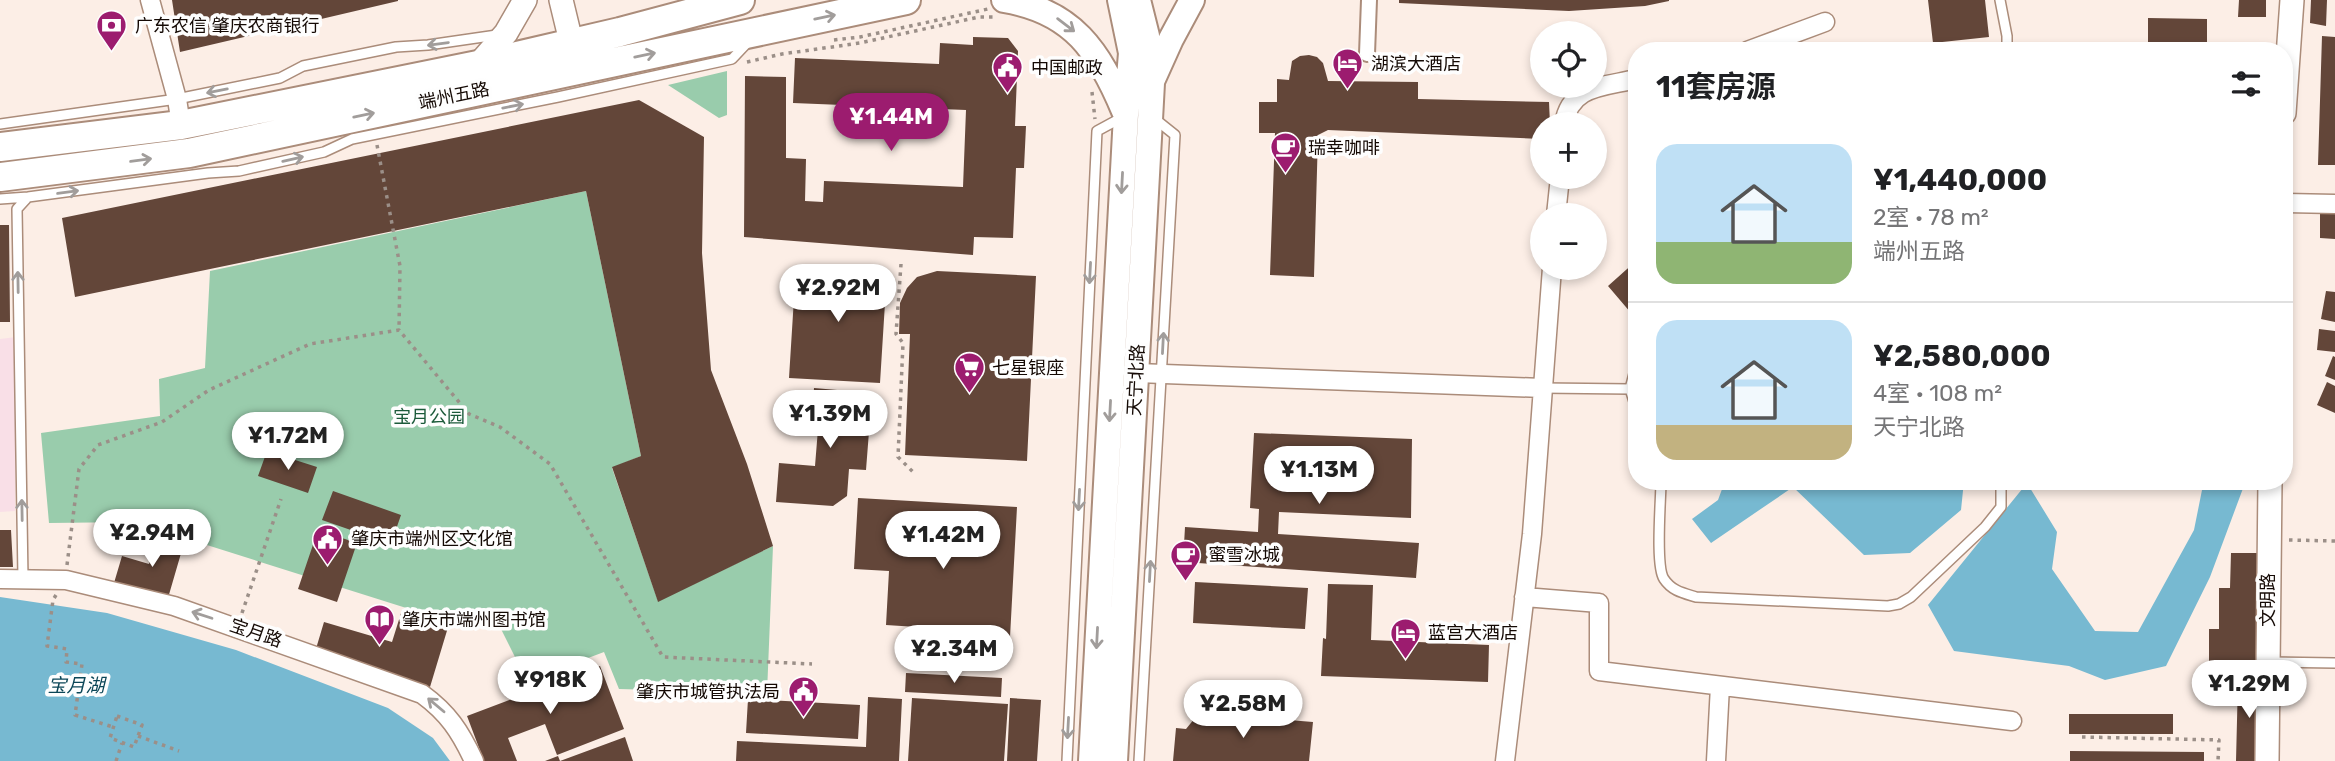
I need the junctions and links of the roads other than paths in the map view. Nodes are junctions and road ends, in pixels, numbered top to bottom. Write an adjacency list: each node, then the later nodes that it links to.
1 (150, 0): 24 (street)
2 (524, 0): 15 (street)
3 (561, 0): 20 (street)
4 (740, 0): 20 (main road, 端州五路)
5 (906, 0): 14 (main road, 端州五路, one-way to 5)
6 (1120, 0): 26 (main road, 天宁北路)
7 (1138, 0): 23 (main road, 天宁北路)
8 (1192, 0): 23 (main road)
9 (1368, 0): 19 (street)
10 (2000, 0): 17 (lane)
11 (2292, 0): 18 (street)
12 (1007, 6): 26 (main road, one-way to 26)
13 (1825, 22): 16 (street)
14 (758, 31): 20 (main road, 端州五路, one-way to 14); 30 (lane, one-way to 14)
15 (506, 33): 21 (street); 24 (lane, one-way to 24)
16 (1771, 42)
17 (2007, 42)
18 (2289, 42)
19 (1367, 54)
20 (575, 56): 21 (main road, 端州五路); 30 (main road, 端州五路, one-way to 20)
21 (478, 65): 24 (main road, 端州五路)
22 (1628, 81): 25 (street)
23 (1152, 83): 35 (main road, 天宁北路, one-way to 23)
24 (179, 112): 27 (lane); 28 (main road, 端州五路)
25 (1567, 112)
26 (1126, 115): 46 (main road, 天宁北路, one-way to 46); 46 (lane, one-way to 46)
27 (0, 124)
28 (0, 147)
29 (0, 177): 30 (main road, 端州五路)
30 (28, 186): 31 (lane); 41 (lane, one-way to 30)
31 (0, 199)
32 (2293, 203): 33 (street)
33 (2335, 204)
34 (1551, 280): 36 (street)
35 (1149, 373): 36 (street); 46 (main road, 天宁北路, one-way to 35)
36 (1542, 388): 37 (lane); 43 (street)
37 (1628, 389)
38 (1661, 490): 39 (lane)
39 (2001, 490)
40 (2270, 490): 44 (street, 文明路)
41 (23, 578): 42 (street, 宝月路); 49 (street, 宝月路, one-way to 41)
42 (0, 579)
43 (1524, 597): 47 (street); 54 (street)
44 (2268, 663): 45 (lane); 56 (street, 文明路)
45 (2335, 663)
46 (1107, 682): 50 (lane, one-way to 50); 51 (main road, 天宁北路); 52 (main road, 天宁北路); 53 (lane)
47 (1720, 686): 48 (street); 55 (street)
48 (2012, 721)
49 (474, 761)
50 (1067, 761)
51 (1091, 761)
52 (1115, 761)
53 (1139, 761)
54 (1505, 761)
55 (1716, 761)
56 (2267, 761)

